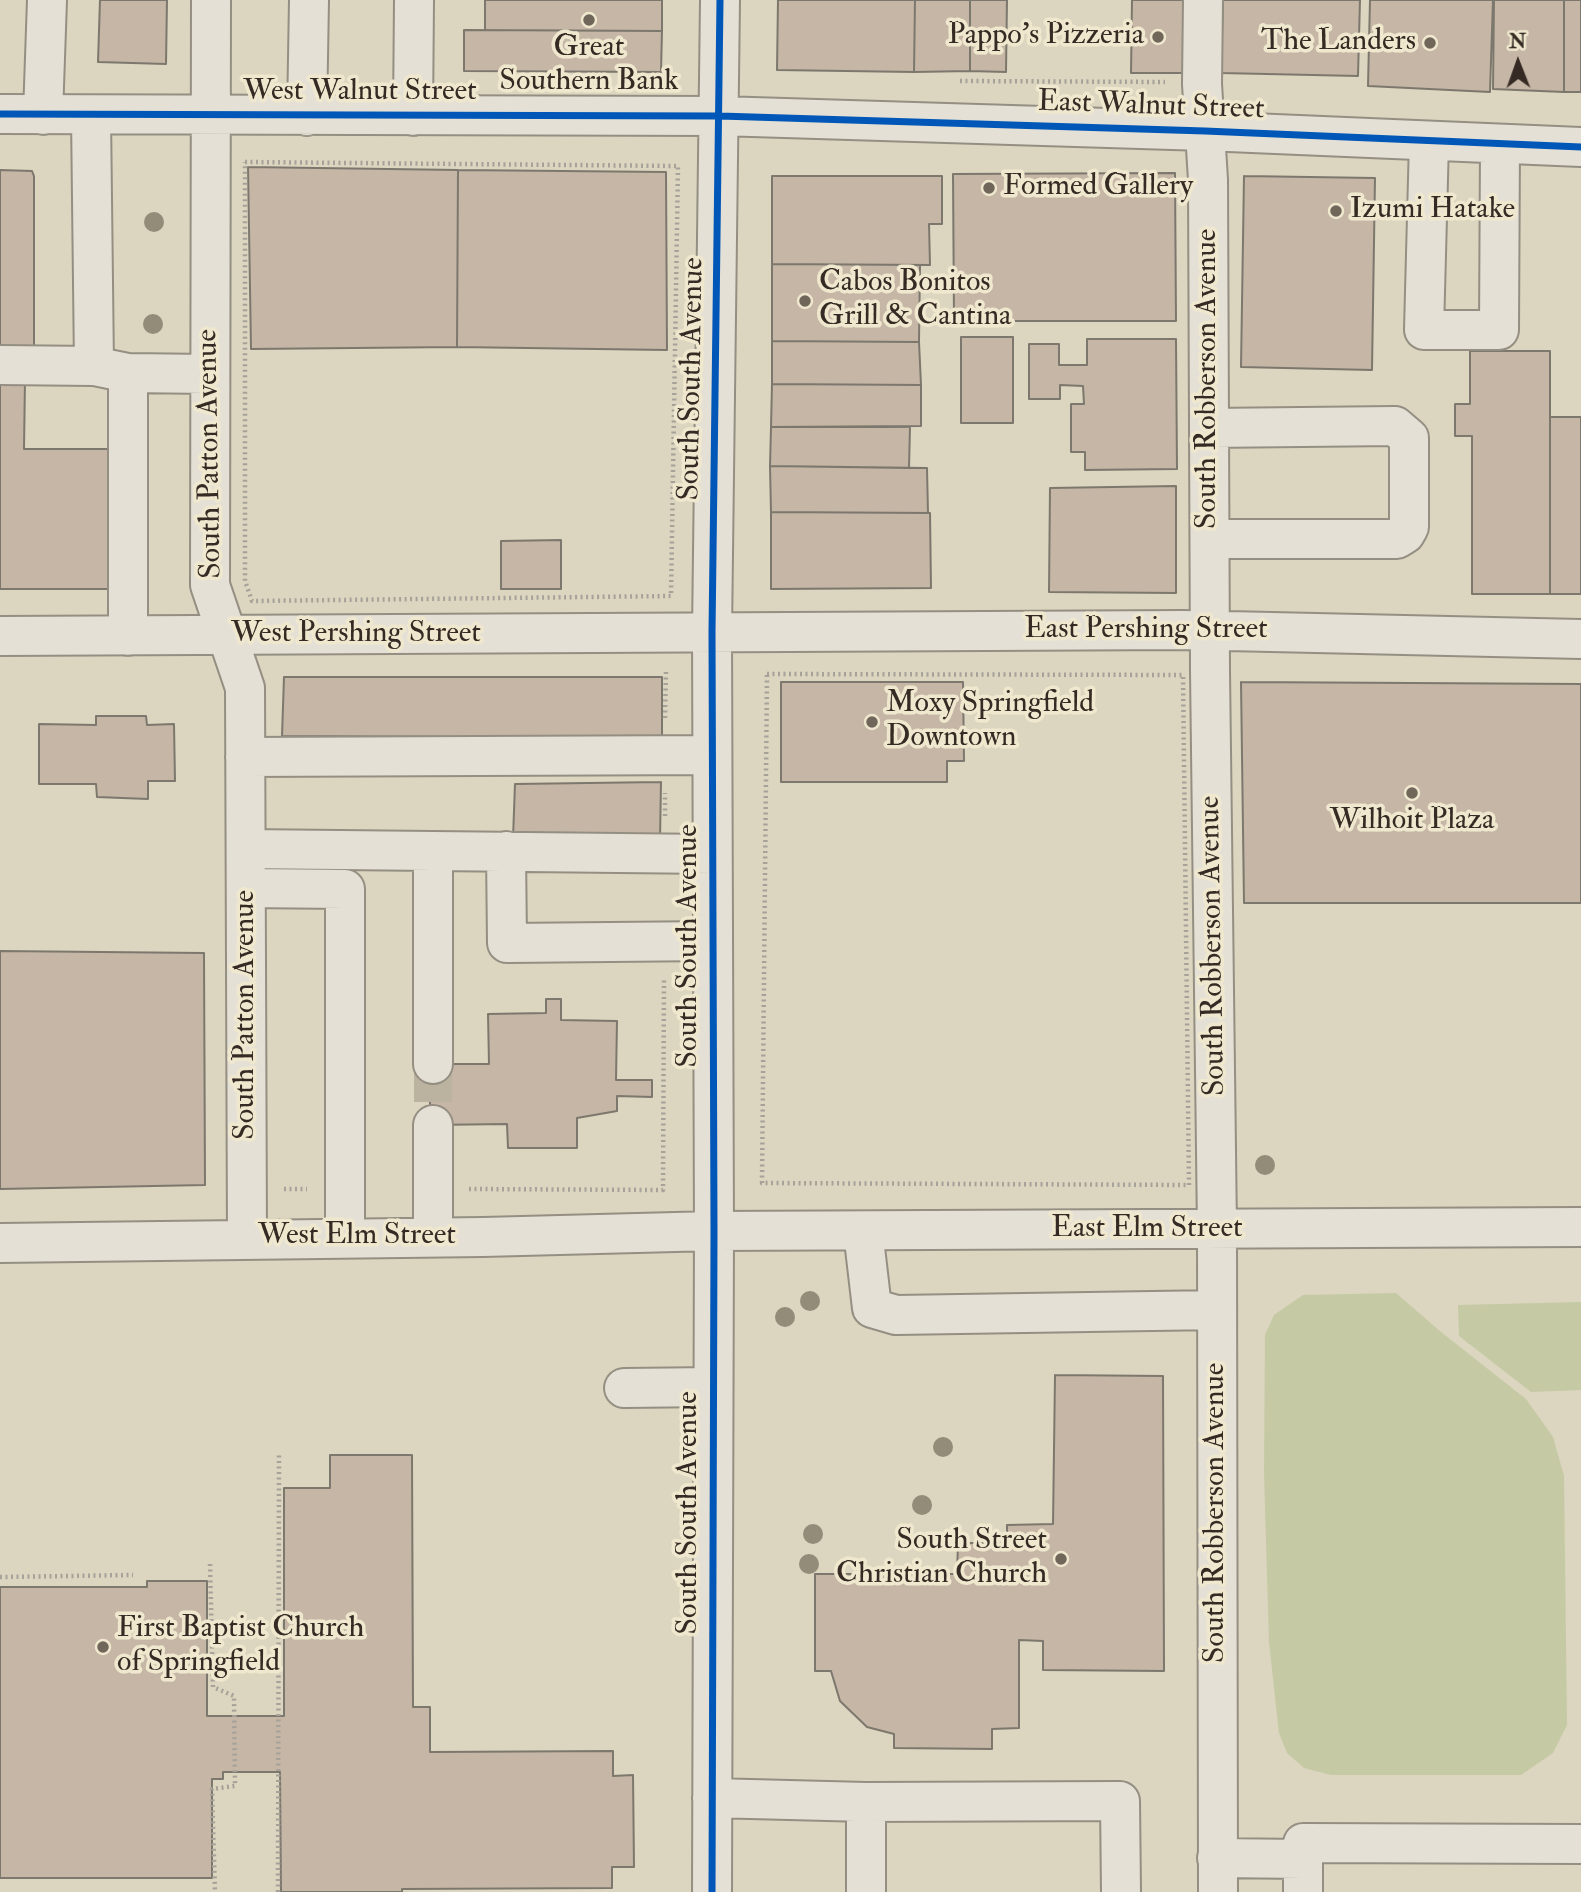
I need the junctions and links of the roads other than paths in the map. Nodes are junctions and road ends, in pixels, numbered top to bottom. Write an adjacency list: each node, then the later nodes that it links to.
1 (47, 0): 8 (street)
2 (211, 0): 10 (street, South Patton Avenue)
3 (309, 0): 11 (street)
4 (414, 0): 12 (street)
5 (720, 0): 13 (street, South South Avenue)
6 (1203, 0): 14 (street, South Robberson Avenue)
7 (0, 114): 8 (street, West Walnut Street)
8 (43, 115): 9 (street, West Walnut Street)
9 (91, 115): 10 (street, West Walnut Street); 19 (street)
10 (209, 116): 11 (street, West Walnut Street); 20 (street, South Patton Avenue)
11 (307, 116): 12 (street, West Walnut Street)
12 (413, 116): 13 (street, West Walnut Street)
13 (720, 116): 14 (street, East Walnut Street); 24 (street, South South Avenue)
14 (1205, 131): 15 (street, East Walnut Street); 21 (street, South Robberson Avenue)
15 (1429, 141): 16 (street, East Walnut Street); 16 (street)
16 (1500, 144): 17 (street, East Walnut Street)
17 (1581, 147)
18 (0, 365): 19 (street)
19 (111, 370): 20 (street); 27 (street)
20 (210, 374): 25 (street, South Patton Avenue)
21 (1209, 428): 22 (street, South Robberson Avenue); 22 (street)
22 (1210, 539): 23 (street, South Robberson Avenue)
23 (1210, 631): 24 (street, East Pershing Street); 28 (street, East Pershing Street); 40 (street, South Robberson Avenue)
24 (712, 632): 25 (street, West Pershing Street); 29 (street, South South Avenue)
25 (227, 635): 27 (street, West Pershing Street); 30 (street, South Patton Avenue)
26 (0, 636): 27 (street, West Pershing Street)
27 (128, 636)
28 (1581, 639)
29 (712, 755): 30 (street); 34 (street, South South Avenue)
30 (245, 757): 31 (street, South Patton Avenue)
31 (246, 849): 32 (street); 35 (street, South Patton Avenue)
32 (433, 851): 33 (street); 37 (street)
33 (506, 851): 34 (street); 36 (street)
34 (712, 854): 36 (street, South South Avenue)
35 (246, 888): 44 (street, South Patton Avenue); 45 (street)
36 (713, 941): 41 (street, South South Avenue)
37 (433, 1064)
38 (433, 1125): 43 (street)
39 (1581, 1227): 40 (street, East Elm Street)
40 (1217, 1230): 42 (street, East Elm Street); 47 (street, South Robberson Avenue)
41 (714, 1231): 42 (street, East Elm Street); 43 (street, West Elm Street); 48 (street, South South Avenue)
42 (863, 1231): 47 (street)
43 (433, 1237): 45 (street, West Elm Street)
44 (247, 1238): 45 (street, West Elm Street); 46 (street, West Elm Street)
45 (345, 1238)
46 (0, 1243)
47 (1217, 1310): 53 (street, South Robberson Avenue)
48 (713, 1387): 49 (street); 50 (street, South South Avenue)
49 (624, 1388)
50 (712, 1798): 51 (street); 55 (street, South South Avenue)
51 (866, 1802): 56 (street); 57 (street)
52 (1581, 1844): 54 (street)
53 (1217, 1875): 54 (street)
54 (1303, 1875)
55 (712, 1892)
56 (866, 1892)
57 (1121, 1892)

